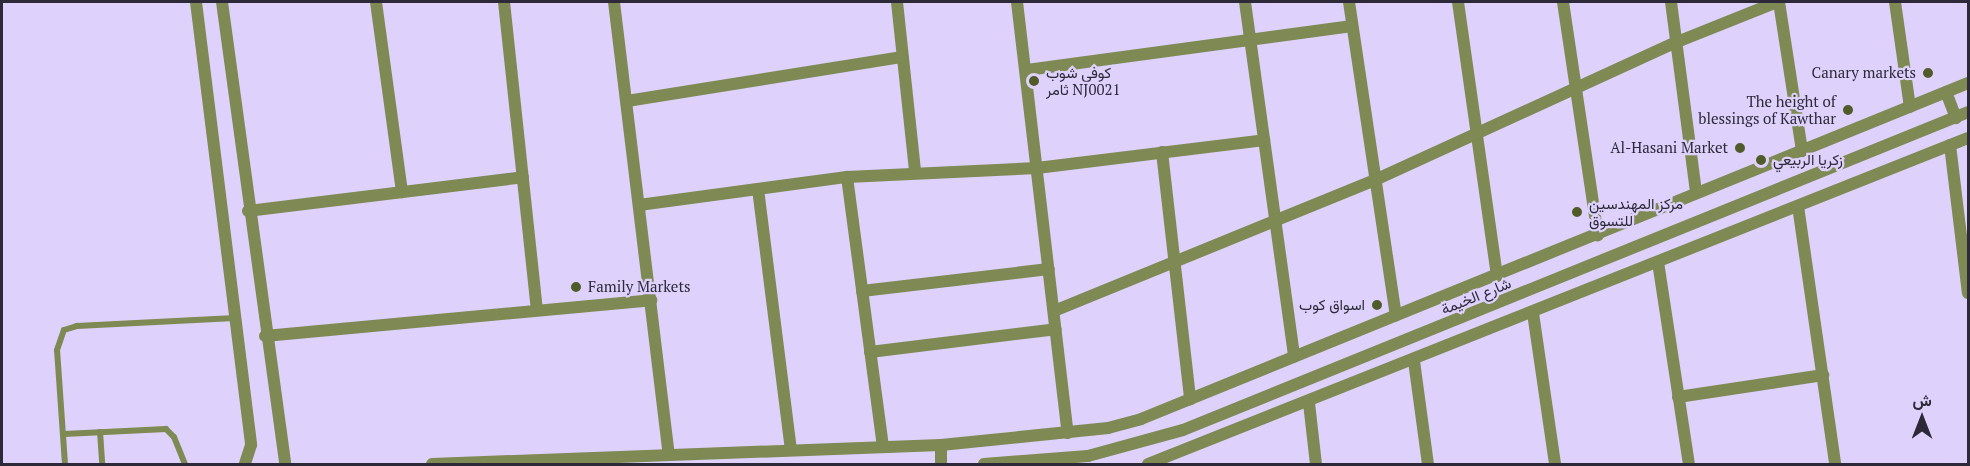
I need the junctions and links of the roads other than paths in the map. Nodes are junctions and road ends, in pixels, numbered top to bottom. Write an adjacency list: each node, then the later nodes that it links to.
1 (196, 2): 61 (street)
2 (222, 2): 44 (street)
3 (376, 2): 40 (street)
4 (504, 2): 35 (street)
5 (614, 2): 23 (street)
6 (897, 2): 18 (street)
7 (1017, 2): 19 (street)
8 (1245, 2): 16 (street)
9 (1349, 2): 15 (street)
10 (1458, 2): 27 (street)
11 (1563, 2): 21 (street)
12 (1671, 2): 17 (street)
13 (1778, 2): 17 (street); 31 (street)
14 (1895, 2): 24 (street)
15 (1352, 26): 16 (street); 38 (street)
16 (1251, 40): 19 (street); 29 (street)
17 (1677, 42): 21 (street); 41 (street)
18 (903, 57): 23 (street); 34 (street)
19 (1027, 70): 33 (street)
20 (1968, 83): 22 (street)
21 (1576, 88): 27 (street); 48 (street)
22 (1946, 93): 24 (street); 26 (street)
23 (627, 101): 42 (street)
24 (1910, 107): 31 (street)
25 (1968, 112): 26 (street, شارع الخيمة)
26 (1956, 118): 37 (street, شارع الخيمة)
27 (1476, 132): 38 (street); 53 (street)
28 (1968, 138): 30 (street)
29 (1264, 140): 32 (street); 47 (street)
30 (1950, 145): 43 (street); 54 (street)
31 (1802, 151): 41 (street)
32 (1162, 152): 33 (street); 51 (street)
33 (1037, 168): 34 (street); 52 (street)
34 (915, 171): 36 (street)
35 (523, 177): 40 (street); 57 (street)
36 (847, 177): 39 (street); 55 (street)
37 (1809, 177): 45 (street); 46 (street, شارع الخيمة)
38 (1375, 180): 47 (street); 60 (street)
39 (758, 189): 42 (street); 76 (street)
40 (402, 192): 44 (street)
41 (1696, 193): 48 (street)
42 (639, 205): 56 (street)
43 (1798, 206): 45 (street); 67 (street)
44 (248, 211): 63 (street)
45 (1784, 212): 49 (street)
46 (1715, 215): 49 (street); 85 (street, شارع الخيمة)
47 (1275, 222): 51 (street); 65 (street)
48 (1598, 235): 53 (street)
49 (1685, 252): 50 (street)
50 (1658, 262): 59 (street); 68 (street)
51 (1178, 263): 58 (street); 69 (street)
52 (1049, 269): 55 (street); 58 (street)
53 (1497, 276): 60 (street)
54 (1968, 289)
55 (862, 291): 64 (street)
56 (651, 300): 57 (street); 77 (street)
57 (537, 310): 63 (street)
58 (1054, 311): 62 (street)
59 (1533, 313): 66 (street); 89 (street)
60 (1396, 316): 65 (street)
61 (235, 318): 73 (lane); 78 (street)
62 (1056, 329): 64 (street); 72 (street)
63 (265, 336): 79 (street)
64 (870, 352): 75 (street)
65 (1294, 357): 69 (street)
66 (1414, 361): 70 (street); 88 (street)
67 (1823, 375): 68 (street); 91 (street)
68 (1678, 397): 90 (street)
69 (1190, 399): 72 (street)
70 (1309, 403): 86 (street); 87 (street)
71 (100, 432): 73 (lane); 81 (lane); 82 (lane)
72 (1068, 433): 74 (street)
73 (64, 434): 80 (lane)
74 (941, 445): 75 (street); 84 (street)
75 (883, 446): 76 (street)
76 (791, 450): 77 (street)
77 (669, 454): 83 (street)
78 (251, 462)
79 (281, 463)
80 (65, 465)
81 (102, 465)
82 (185, 465)
83 (432, 465)
84 (941, 465)
85 (984, 465)
86 (1148, 465)
87 (1316, 465)
88 (1428, 465)
89 (1555, 465)
90 (1689, 465)
91 (1835, 465)

